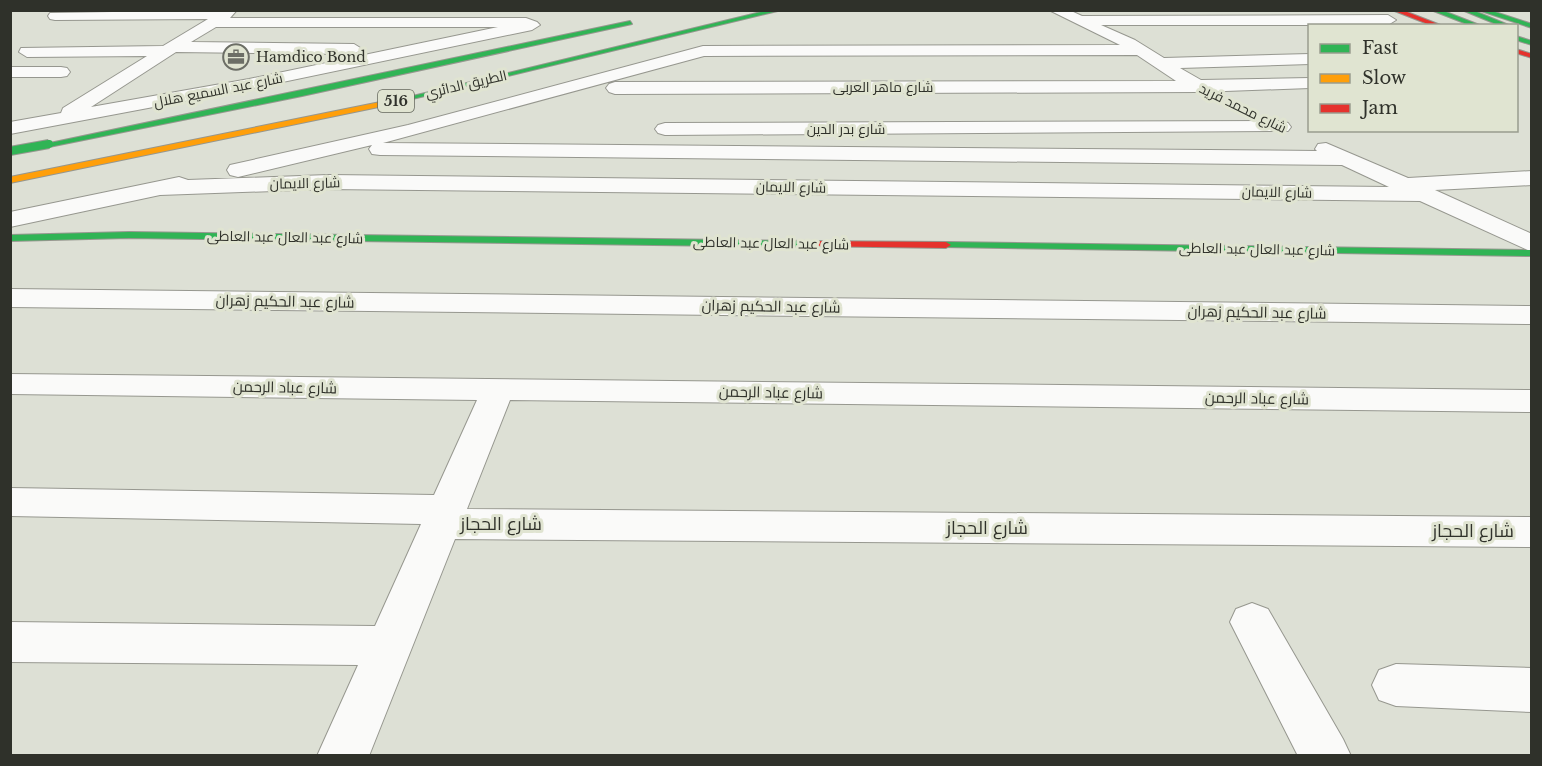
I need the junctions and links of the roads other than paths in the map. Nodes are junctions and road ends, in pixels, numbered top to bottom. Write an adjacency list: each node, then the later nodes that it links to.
1 (779, 10): 51 (main road, الطريق الدائري / 516)
2 (1362, 10): 7 (street)
3 (1434, 10): 13 (main road)
4 (1465, 10): 14 (main road)
5 (1481, 10): 15 (main road)
6 (62, 13): 9 (street); 11 (street)
7 (1064, 14): 8 (street); 18 (street, شارع محمد فريد)
8 (1391, 15): 12 (main road)
9 (223, 16): 17 (street); 20 (street, شارع عبد السميع هلال)
10 (638, 21): 48 (main road, الطريق الدائري / 516, bridge)
11 (38, 24)
12 (1431, 24)
13 (1473, 24)
14 (1503, 24)
15 (1532, 26)
16 (160, 33): 17 (street)
17 (196, 33): 19 (street)
18 (1134, 46): 22 (street, شارع محمد فريد); 26 (street)
19 (170, 49): 20 (street); 21 (street); 25 (street)
20 (424, 49): 24 (street, شارع عبد السميع هلال)
21 (27, 52)
22 (1163, 57): 23 (street); 26 (street); 34 (street, شارع محمد فريد)
23 (1308, 59)
24 (351, 63): 25 (street); 32 (street, شارع عبد السميع هلال)
25 (141, 67): 30 (street)
26 (644, 68): 35 (street)
27 (10, 72): 28 (street)
28 (38, 72): 29 (street); 33 (street)
29 (81, 72)
30 (105, 83): 32 (street); 36 (street); 41 (street)
31 (1308, 83): 34 (street, شارع ماهر العربى)
32 (249, 84): 41 (street, شارع عبد السميع هلال)
33 (10, 86)
34 (1197, 86): 35 (street, شارع ماهر العربى); 37 (street, شارع محمد فريد)
35 (568, 88): 38 (street)
36 (66, 93)
37 (1225, 102): 40 (street); 42 (street, شارع محمد فريد)
38 (514, 103): 39 (street); 45 (street)
39 (585, 103)
40 (609, 103)
41 (55, 121): 43 (street, شارع عبد السميع هلال); 48 (street)
42 (1281, 127): 44 (street, شارع بدر الدين); 49 (street, شارع محمد فريد)
43 (10, 128)
44 (649, 129)
45 (411, 130): 46 (street); 47 (street)
46 (482, 130)
47 (333, 149): 49 (street); 52 (street)
48 (10, 151)
49 (1345, 158): 53 (street, شارع محمد فريد)
50 (1532, 178): 53 (street, شارع الايمان)
51 (10, 180)
52 (159, 188): 53 (street, شارع الايمان); 54 (street)
53 (1413, 189): 56 (street, شارع محمد فريد)
54 (10, 219)
55 (1532, 222): 56 (street)
56 (1489, 224): 58 (street, شارع محمد فريد)
57 (10, 238): 59 (main road, شارع عبد العال عبد العاطى)
58 (1532, 244)
59 (1532, 253)
60 (10, 298): 61 (street, شارع عبد الحكيم زهران)
61 (1532, 315)
62 (10, 384): 63 (street, شارع عباد الرحمن)
63 (498, 389): 64 (street, شارع عباد الرحمن); 66 (street)
64 (1532, 401)
65 (10, 502): 66 (street, شارع الحجاز)
66 (444, 517): 67 (street, شارع الحجاز); 70 (street)
67 (1532, 532)
68 (1252, 622): 74 (street)
69 (10, 642): 70 (street)
70 (389, 646): 73 (street)
71 (1396, 685): 72 (street)
72 (1532, 690)
73 (343, 756)
74 (1325, 756)

